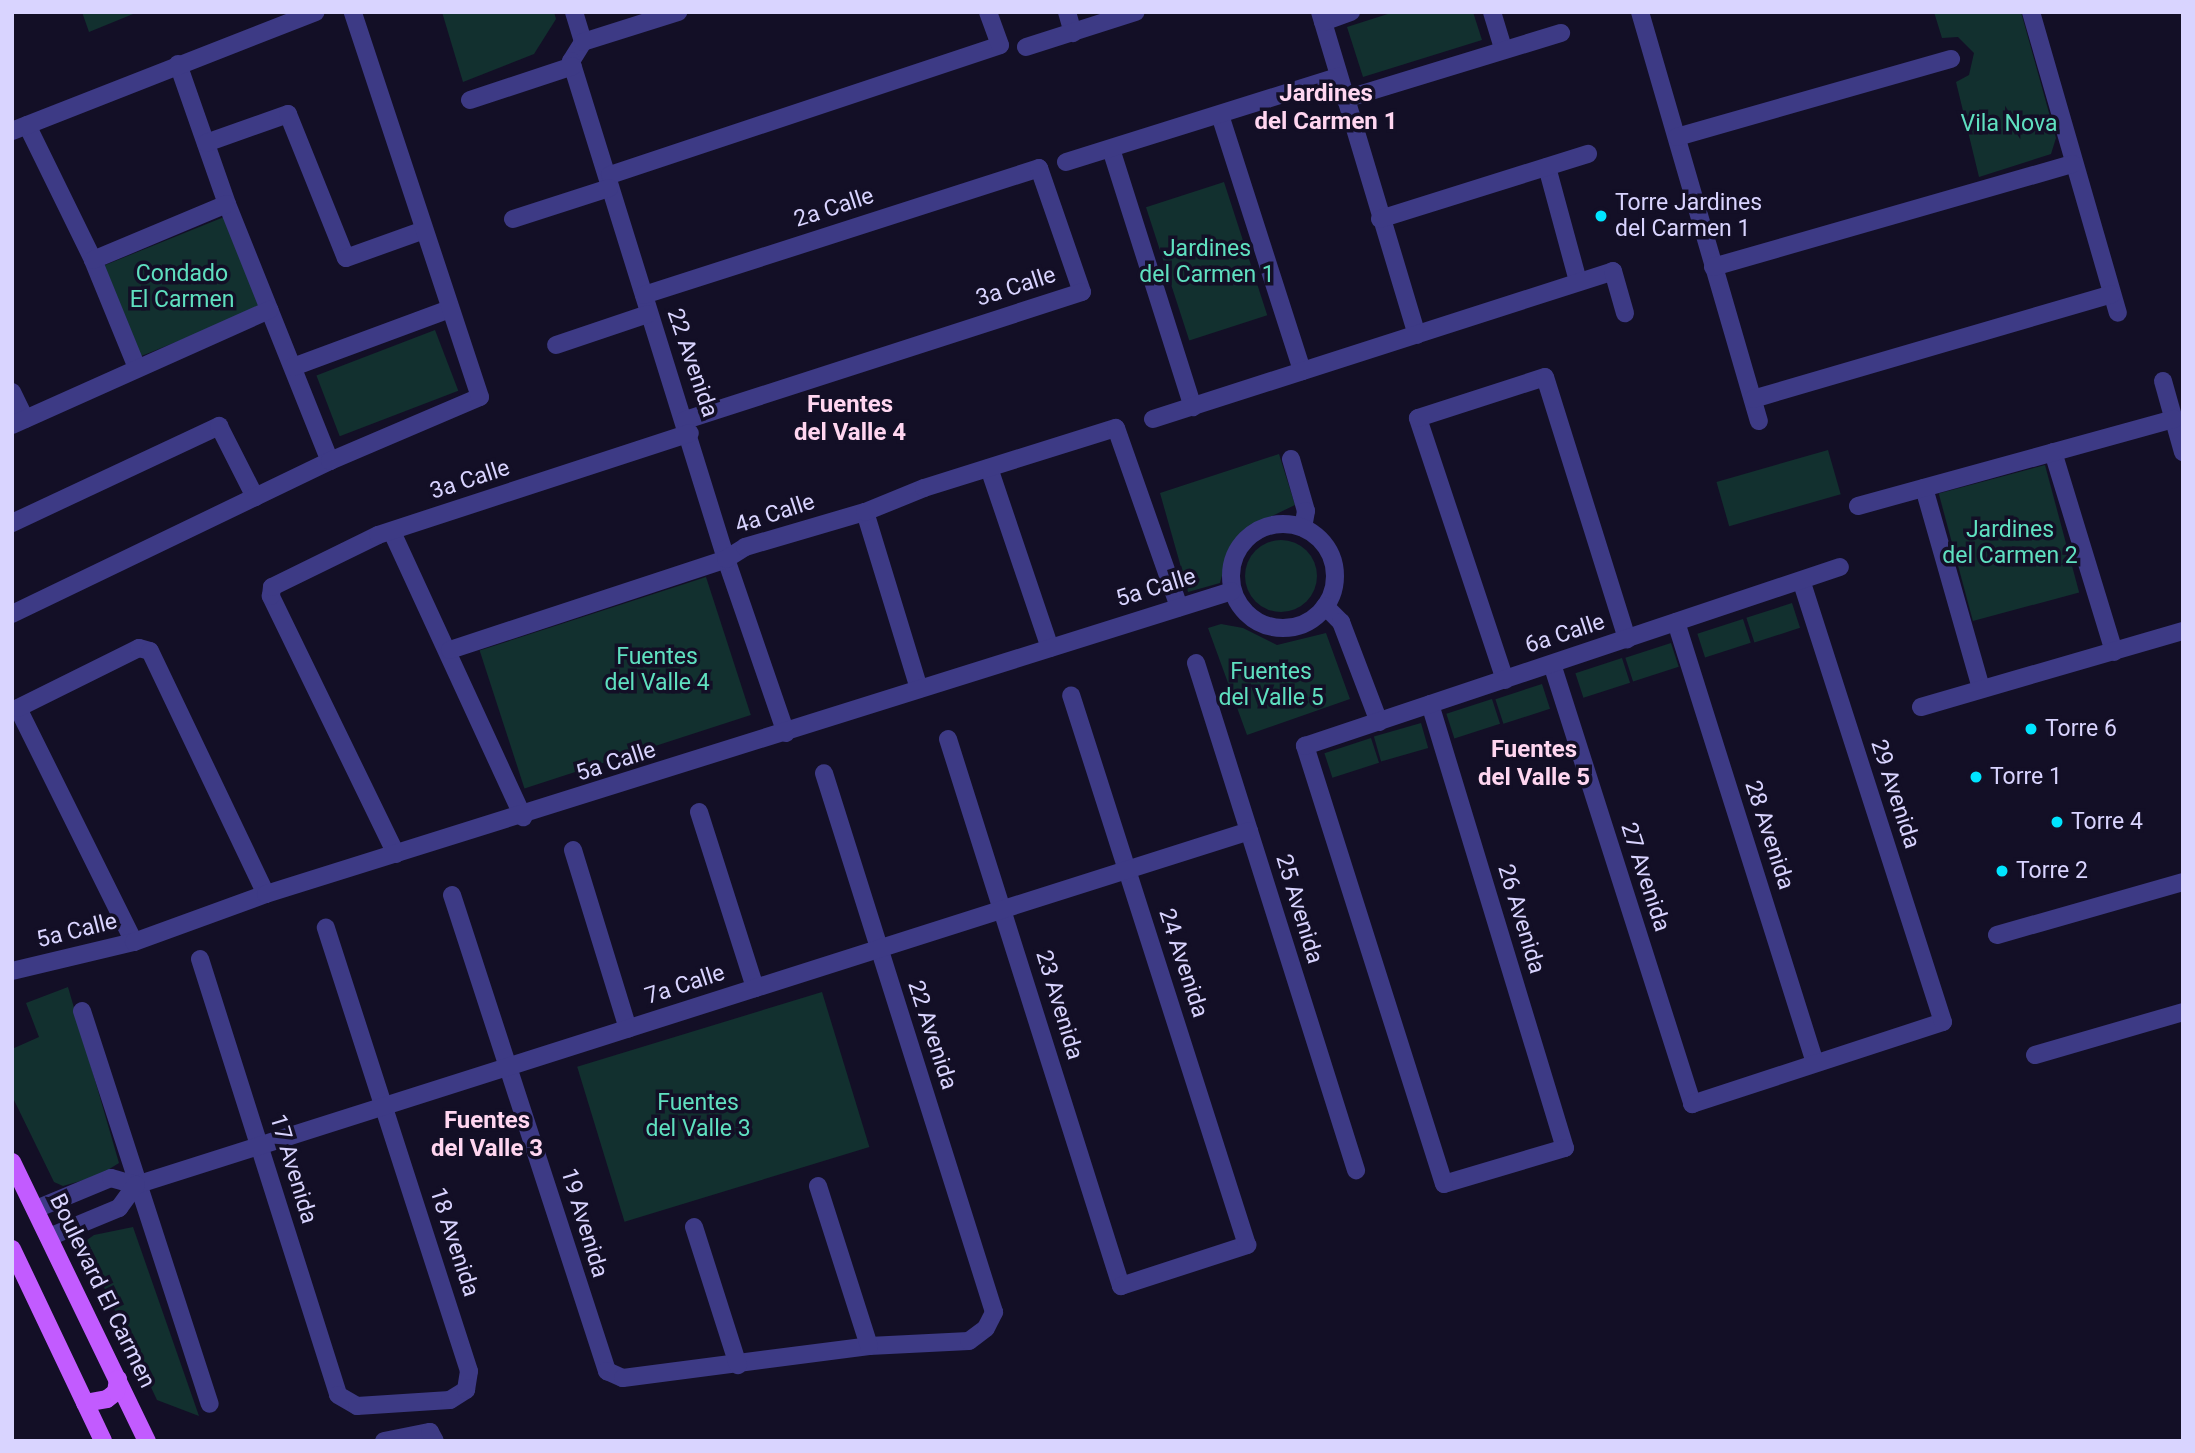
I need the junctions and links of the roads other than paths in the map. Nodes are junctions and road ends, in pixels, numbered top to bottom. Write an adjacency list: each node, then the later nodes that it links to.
1 (315, 12): 19 (street)
2 (354, 12): 37 (street)
3 (573, 12): 15 (street)
4 (678, 12): 15 (street)
5 (988, 12): 33 (street)
6 (1067, 12): 13 (street)
7 (1136, 12): 13 (street)
8 (1351, 12): 12 (street)
9 (1492, 12): 17 (street)
10 (1640, 12): 26 (street)
11 (2031, 12): 31 (street)
12 (1321, 17): 21 (street)
13 (1073, 33): 16 (street)
14 (1561, 33): 17 (street)
15 (583, 42): 20 (street)
16 (1026, 47)
17 (1503, 49): 22 (street)
18 (1951, 60): 26 (street)
19 (178, 64): 25 (street); 27 (street)
20 (573, 66): 23 (street); 33 (street, 22 Avenida)
21 (1338, 76): 22 (street); 24 (street)
22 (1345, 99): 36 (street)
23 (470, 100)
24 (1220, 115): 28 (street); 53 (street)
25 (19, 128): 38 (street)
26 (1676, 136): 39 (street)
27 (206, 143): 34 (street); 37 (street)
28 (1111, 149): 30 (street); 57 (street)
29 (1588, 154): 32 (street)
30 (1066, 162)
31 (2073, 164): 39 (street); 42 (street)
32 (1547, 167): 36 (street); 40 (street)
33 (609, 181): 35 (street); 43 (street, 22 Avenida)
34 (227, 204): 38 (street); 45 (street)
35 (513, 219)
36 (1380, 219): 49 (street)
37 (424, 230): 44 (street)
38 (93, 260): 52 (street)
39 (1713, 267): 56 (street)
40 (1578, 281): 46 (street); 49 (street)
41 (1082, 292): 43 (street, 2a Calle); 62 (street, 3a Calle)
42 (2112, 294): 47 (street); 56 (street)
43 (644, 295): 48 (street, 22 Avenida)
44 (450, 309): 51 (street); 66 (street)
45 (269, 310): 51 (street); 52 (street)
46 (1625, 313)
47 (2118, 313)
48 (648, 314): 50 (street); 62 (street, 22 Avenida)
49 (1417, 335): 53 (street)
50 (556, 345)
51 (293, 367): 66 (street)
52 (137, 368): 60 (street)
53 (1302, 371): 57 (street)
54 (2163, 381): 59 (street)
55 (12, 392): 60 (street)
56 (1753, 399): 61 (street)
57 (1193, 407): 58 (street)
58 (1153, 419)
59 (2174, 419): 63 (street); 64 (street)
60 (19, 422)
61 (1759, 422)
62 (688, 427): 74 (street, 3a Calle); 75 (street, 22 Avenida)
63 (2053, 452): 68 (street); 87 (street)
64 (2183, 452)
65 (1291, 459): 73 (street)
66 (330, 461): 69 (street)
67 (989, 468): 71 (street, 4a Calle); 80 (street, 4a Calle); 85 (street)
68 (1924, 488): 70 (street); 91 (street)
69 (255, 497): 72 (street); 81 (street)
70 (1858, 506)
71 (865, 512): 75 (street, 4a Calle); 92 (street)
72 (12, 523)
73 (1303, 528): 78 (street); 79 (street)
74 (392, 532): 86 (street); 104 (street, 3a Calle)
75 (726, 559): 86 (street, 4a Calle); 97 (street, 22 Avenida)
76 (1840, 568): 77 (street, 6a Calle)
77 (1801, 581): 82 (street, 6a Calle); 121 (street, 29 Avenida)
78 (1232, 591): 79 (street); 80 (street, 5a Calle)
79 (1325, 606): 96 (street)
80 (1179, 607): 85 (street, 5a Calle)
81 (12, 614)
82 (1676, 622): 84 (street, 6a Calle); 121 (street, 28 Avenida)
83 (2183, 631): 87 (street)
84 (1627, 639): 89 (street, 6a Calle); 90 (street)
85 (1050, 648): 92 (street, 5a Calle)
86 (450, 650): 101 (street)
87 (2114, 652): 91 (street)
88 (1196, 663): 102 (street, 25 Avenida)
89 (1552, 664): 90 (street, 6a Calle); 121 (street, 27 Avenida)
90 (1505, 680): 94 (street, 6a Calle)
91 (1981, 688): 95 (street)
92 (919, 689): 97 (street, 5a Calle)
93 (1071, 695): 105 (street, 24 Avenida)
94 (1430, 705): 96 (street, 6a Calle); 127 (street, 26 Avenida)
95 (1921, 707)
96 (1379, 722): 127 (street, 6a Calle)
97 (786, 733): 101 (street, 5a Calle)
98 (948, 738): 109 (street, 23 Avenida)
99 (824, 773): 113 (street, 22 Avenida)
100 (699, 812): 116 (street)
101 (523, 817): 104 (street, 5a Calle)
102 (1249, 831): 105 (street, 7a Calle); 126 (street, 25 Avenida)
103 (573, 850): 119 (street)
104 (396, 854): 107 (street, 5a Calle)
105 (1127, 870): 109 (street, 7a Calle); 134 (street, 24 Avenida)
106 (2183, 882): 111 (street)
107 (266, 894): 112 (street, 5a Calle); 112 (street)
108 (452, 895): 122 (street, 19 Avenida)
109 (1003, 910): 113 (street, 7a Calle); 134 (street, 23 Avenida)
110 (326, 928): 123 (street, 18 Avenida)
111 (1997, 935)
112 (134, 942): 115 (street, 5a Calle)
113 (879, 949): 116 (street, 7a Calle); 135 (street, 22 Avenida)
114 (200, 959): 124 (street, 17 Avenida)
115 (12, 971)
116 (755, 988): 119 (street, 7a Calle)
117 (82, 1011): 128 (street)
118 (2183, 1012): 120 (street)
119 (628, 1029): 122 (street, 7a Calle)
120 (2035, 1055)
121 (1815, 1063)
122 (509, 1066): 123 (street, 7a Calle); 136 (street, 19 Avenida)
123 (384, 1106): 124 (street, 7a Calle); 138 (street, 18 Avenida)
124 (260, 1145): 128 (street, 7a Calle); 138 (street, 17 Avenida)
125 (12, 1162): 130 (main road, Boulevard El Carmen)
126 (1356, 1170)
127 (1444, 1184)
128 (136, 1185): 130 (street); 132 (street); 140 (street)
129 (818, 1186): 135 (street)
130 (36, 1209): 132 (main road, Boulevard El Carmen)
131 (694, 1227): 136 (street)
132 (49, 1237): 137 (main road, Boulevard El Carmen)
133 (12, 1249): 139 (main road)
134 (1121, 1286)
135 (869, 1346): 136 (street)
136 (738, 1365)
137 (118, 1379): 139 (main road); 142 (main road, Boulevard El Carmen)
138 (338, 1395)
139 (85, 1403): 141 (main road)
140 (210, 1404)
141 (103, 1441)
142 (148, 1441)
143 (384, 1441): 144 (street)
144 (435, 1441)

